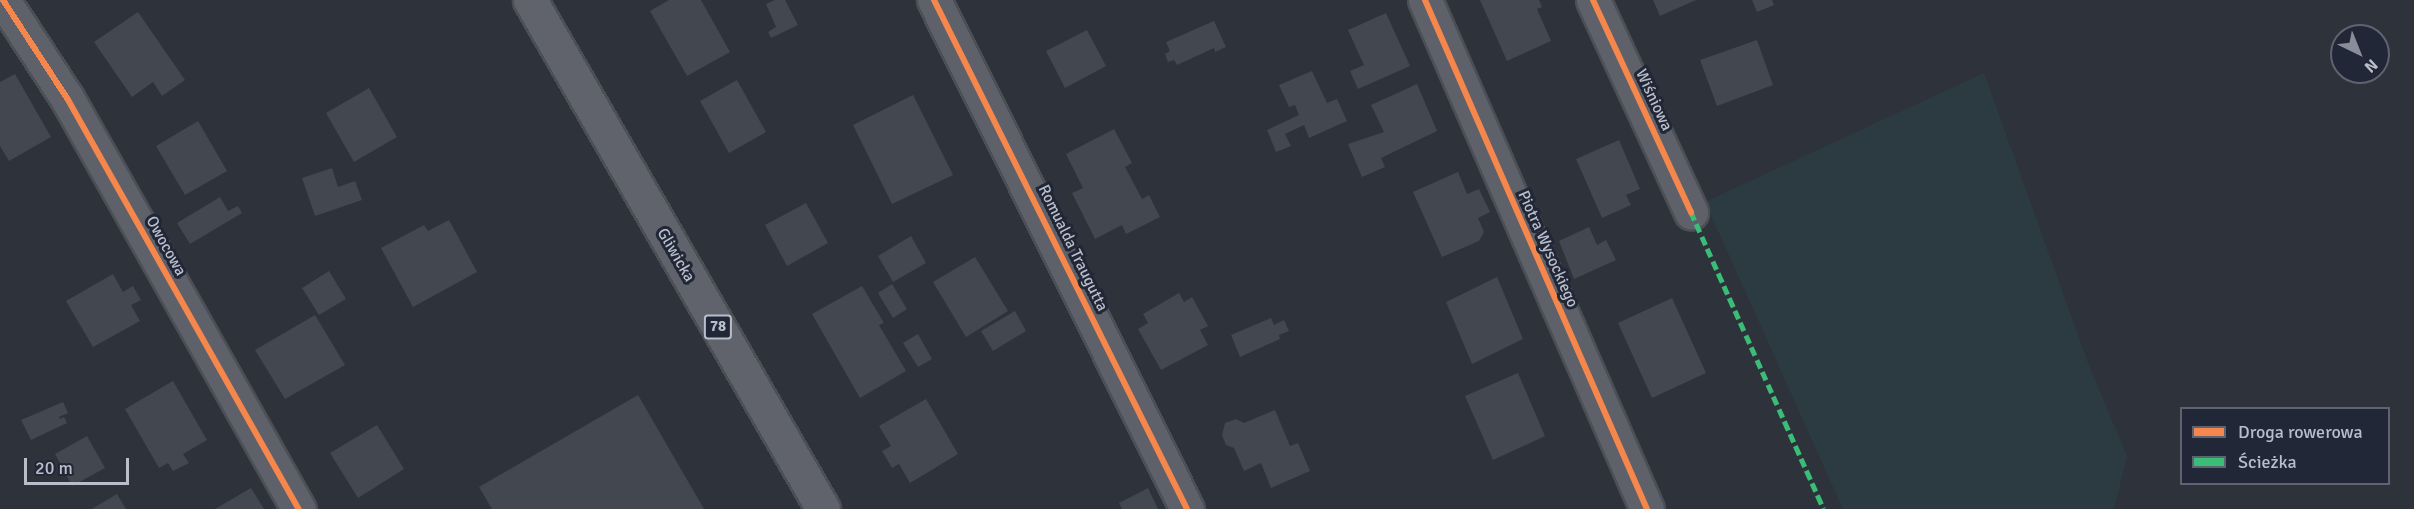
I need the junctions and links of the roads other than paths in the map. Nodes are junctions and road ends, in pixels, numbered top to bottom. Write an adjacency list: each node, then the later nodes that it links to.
1 (3, 0): 7 (street, Owocowa)
2 (530, 0): 8 (main road, Gliwicka / 78)
3 (934, 0): 9 (street, Romualda Traugutta)
4 (1425, 0): 10 (street, Piotra Wysockiego)
5 (1593, 0): 6 (street, Wiśniowa)
6 (1691, 212)
7 (299, 509)
8 (823, 509)
9 (1187, 509)
10 (1647, 509)

